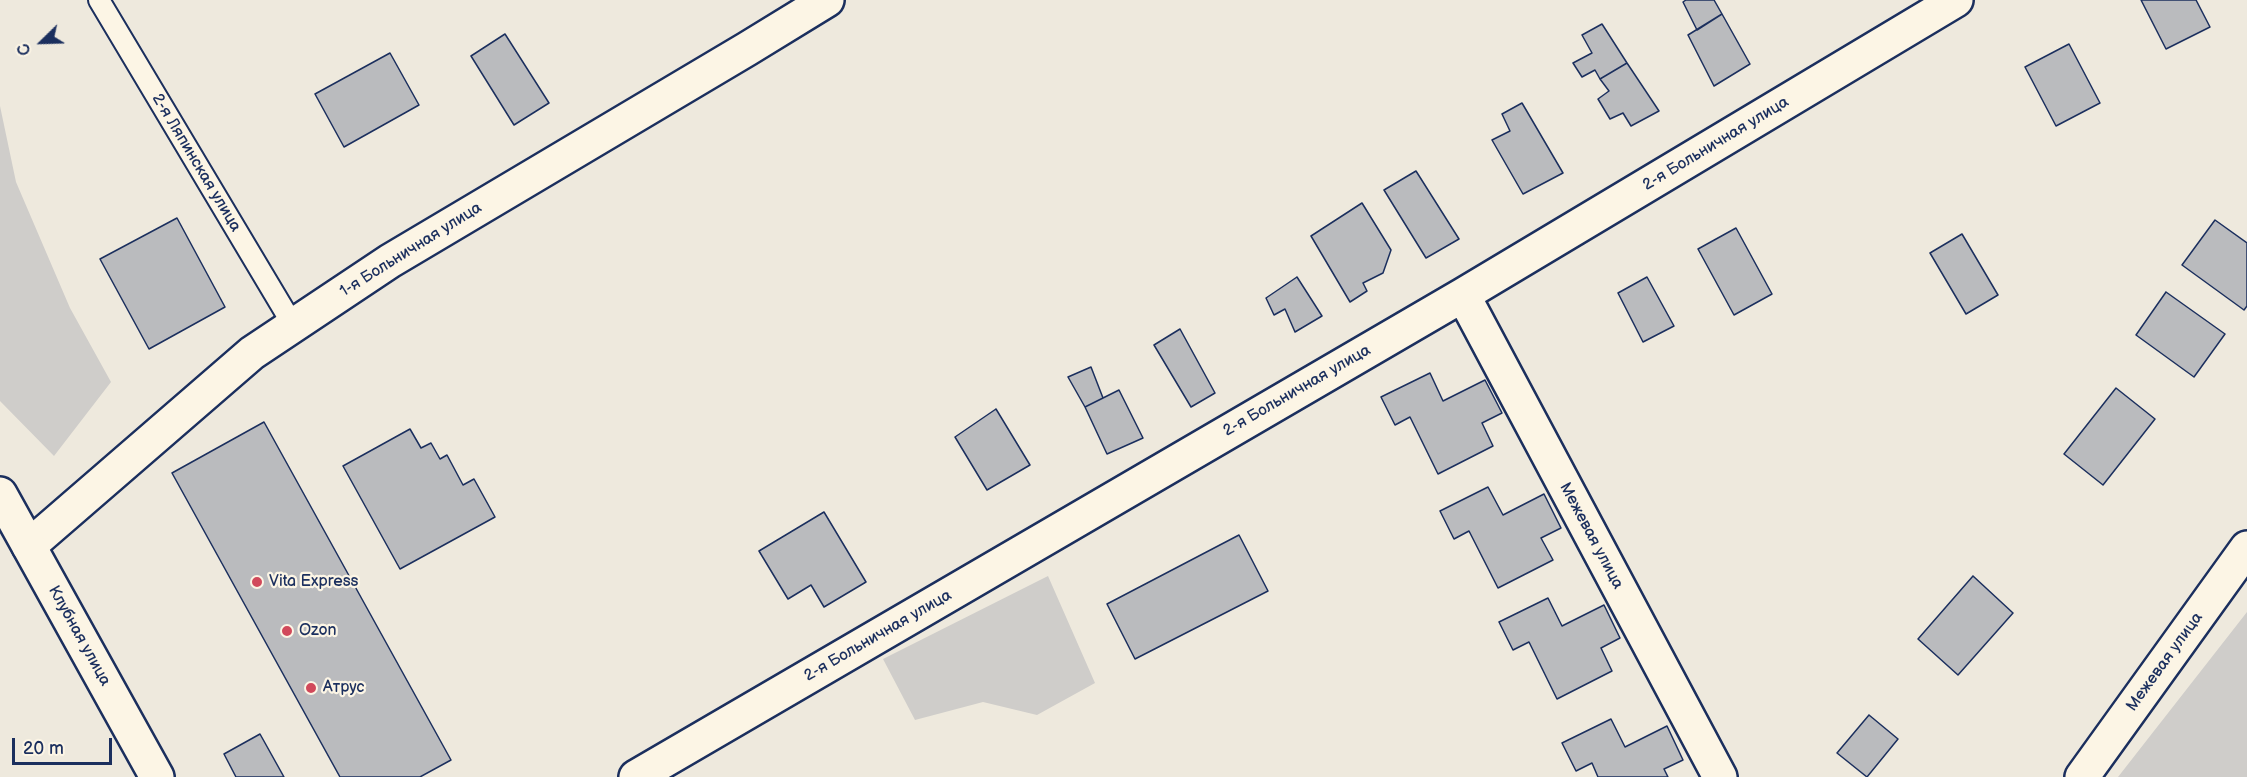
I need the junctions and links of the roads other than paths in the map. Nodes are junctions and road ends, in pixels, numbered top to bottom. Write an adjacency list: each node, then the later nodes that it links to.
1 (99, 0): 5 (lane, 2-я Ляпинская улица)
2 (827, 0): 5 (street, 1-я Больничная улица)
3 (1937, 5): 4 (street, 2-я Больничная улица)
4 (1463, 295): 10 (street, 2-я Больничная улица); 11 (street, Межевая улица)
5 (293, 326): 7 (street, 1-я Больничная улица)
6 (0, 494): 7 (street, Клубная улица)
7 (29, 546): 9 (street, Клубная улица)
8 (2247, 548): 12 (street, Межевая улица)
9 (157, 777)
10 (636, 777)
11 (1720, 777)
12 (2082, 777)

